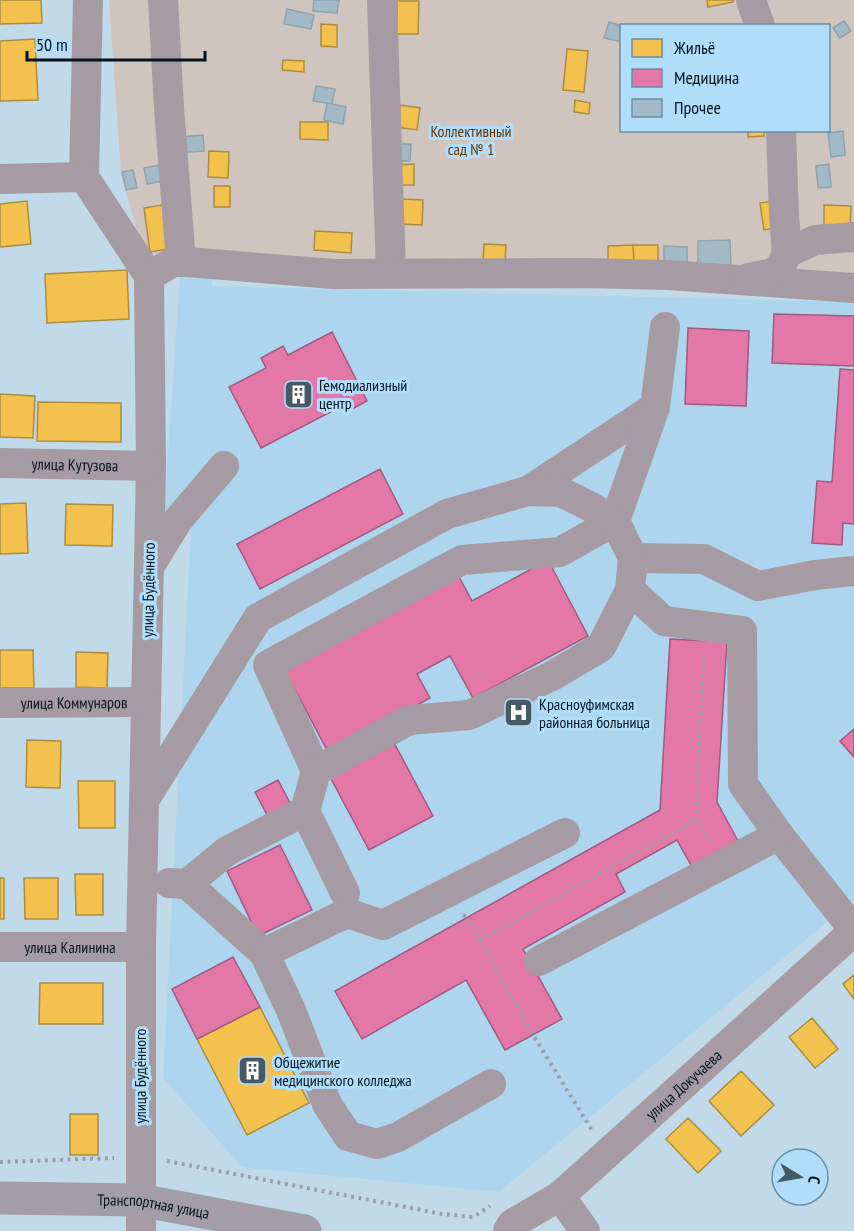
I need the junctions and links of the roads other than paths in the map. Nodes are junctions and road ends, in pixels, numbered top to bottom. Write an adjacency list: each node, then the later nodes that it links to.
1 (88, 0): 7 (street)
2 (163, 0): 11 (street)
3 (382, 0): 12 (street)
4 (751, 0): 5 (street)
5 (759, 24)
6 (782, 132): 10 (street)
7 (84, 177): 8 (street); 13 (street)
8 (0, 179)
9 (854, 237): 10 (street)
10 (787, 253): 14 (street)
11 (181, 262): 12 (street); 13 (street)
12 (391, 273): 14 (street)
13 (149, 276): 19 (street, улица Будённого)
14 (734, 280): 15 (street)
15 (854, 288)
16 (665, 327): 17 (street)
17 (655, 407): 21 (street); 22 (street)
18 (0, 463): 19 (street, улица Кутузова)
19 (151, 466): 24 (street, улица Будённого)
20 (224, 466): 24 (street)
21 (528, 491): 22 (street); 32 (street)
22 (615, 521): 23 (street); 31 (street)
23 (633, 558): 26 (street); 27 (street)
24 (148, 570): 29 (street, улица Будённого)
25 (854, 571): 26 (street)
26 (758, 586): 28 (street)
27 (630, 590): 28 (street); 31 (street)
28 (742, 631): 35 (street)
29 (146, 702): 30 (street, улица Коммунаров); 32 (street, улица Будённого)
30 (0, 703)
31 (316, 771): 33 (street)
32 (145, 799): 36 (street, улица Будённого)
33 (305, 811): 37 (street); 38 (street)
34 (566, 833): 42 (street)
35 (779, 835): 39 (street); 43 (street)
36 (142, 881): 37 (street); 41 (street, улица Будённого)
37 (187, 884): 42 (street)
38 (345, 893)
39 (854, 931): 45 (street, улица Докучаева)
40 (0, 947): 41 (street, улица Калинина)
41 (141, 947): 47 (street, улица Будённого)
42 (264, 953): 44 (street)
43 (539, 961)
44 (491, 1084)
45 (560, 1196): 49 (street, улица Докучаева); 50 (street)
46 (0, 1198): 47 (main road, Транспортная улица)
47 (138, 1221): 48 (main road, Транспортная улица)
48 (305, 1231)
49 (508, 1231)
50 (585, 1231)

